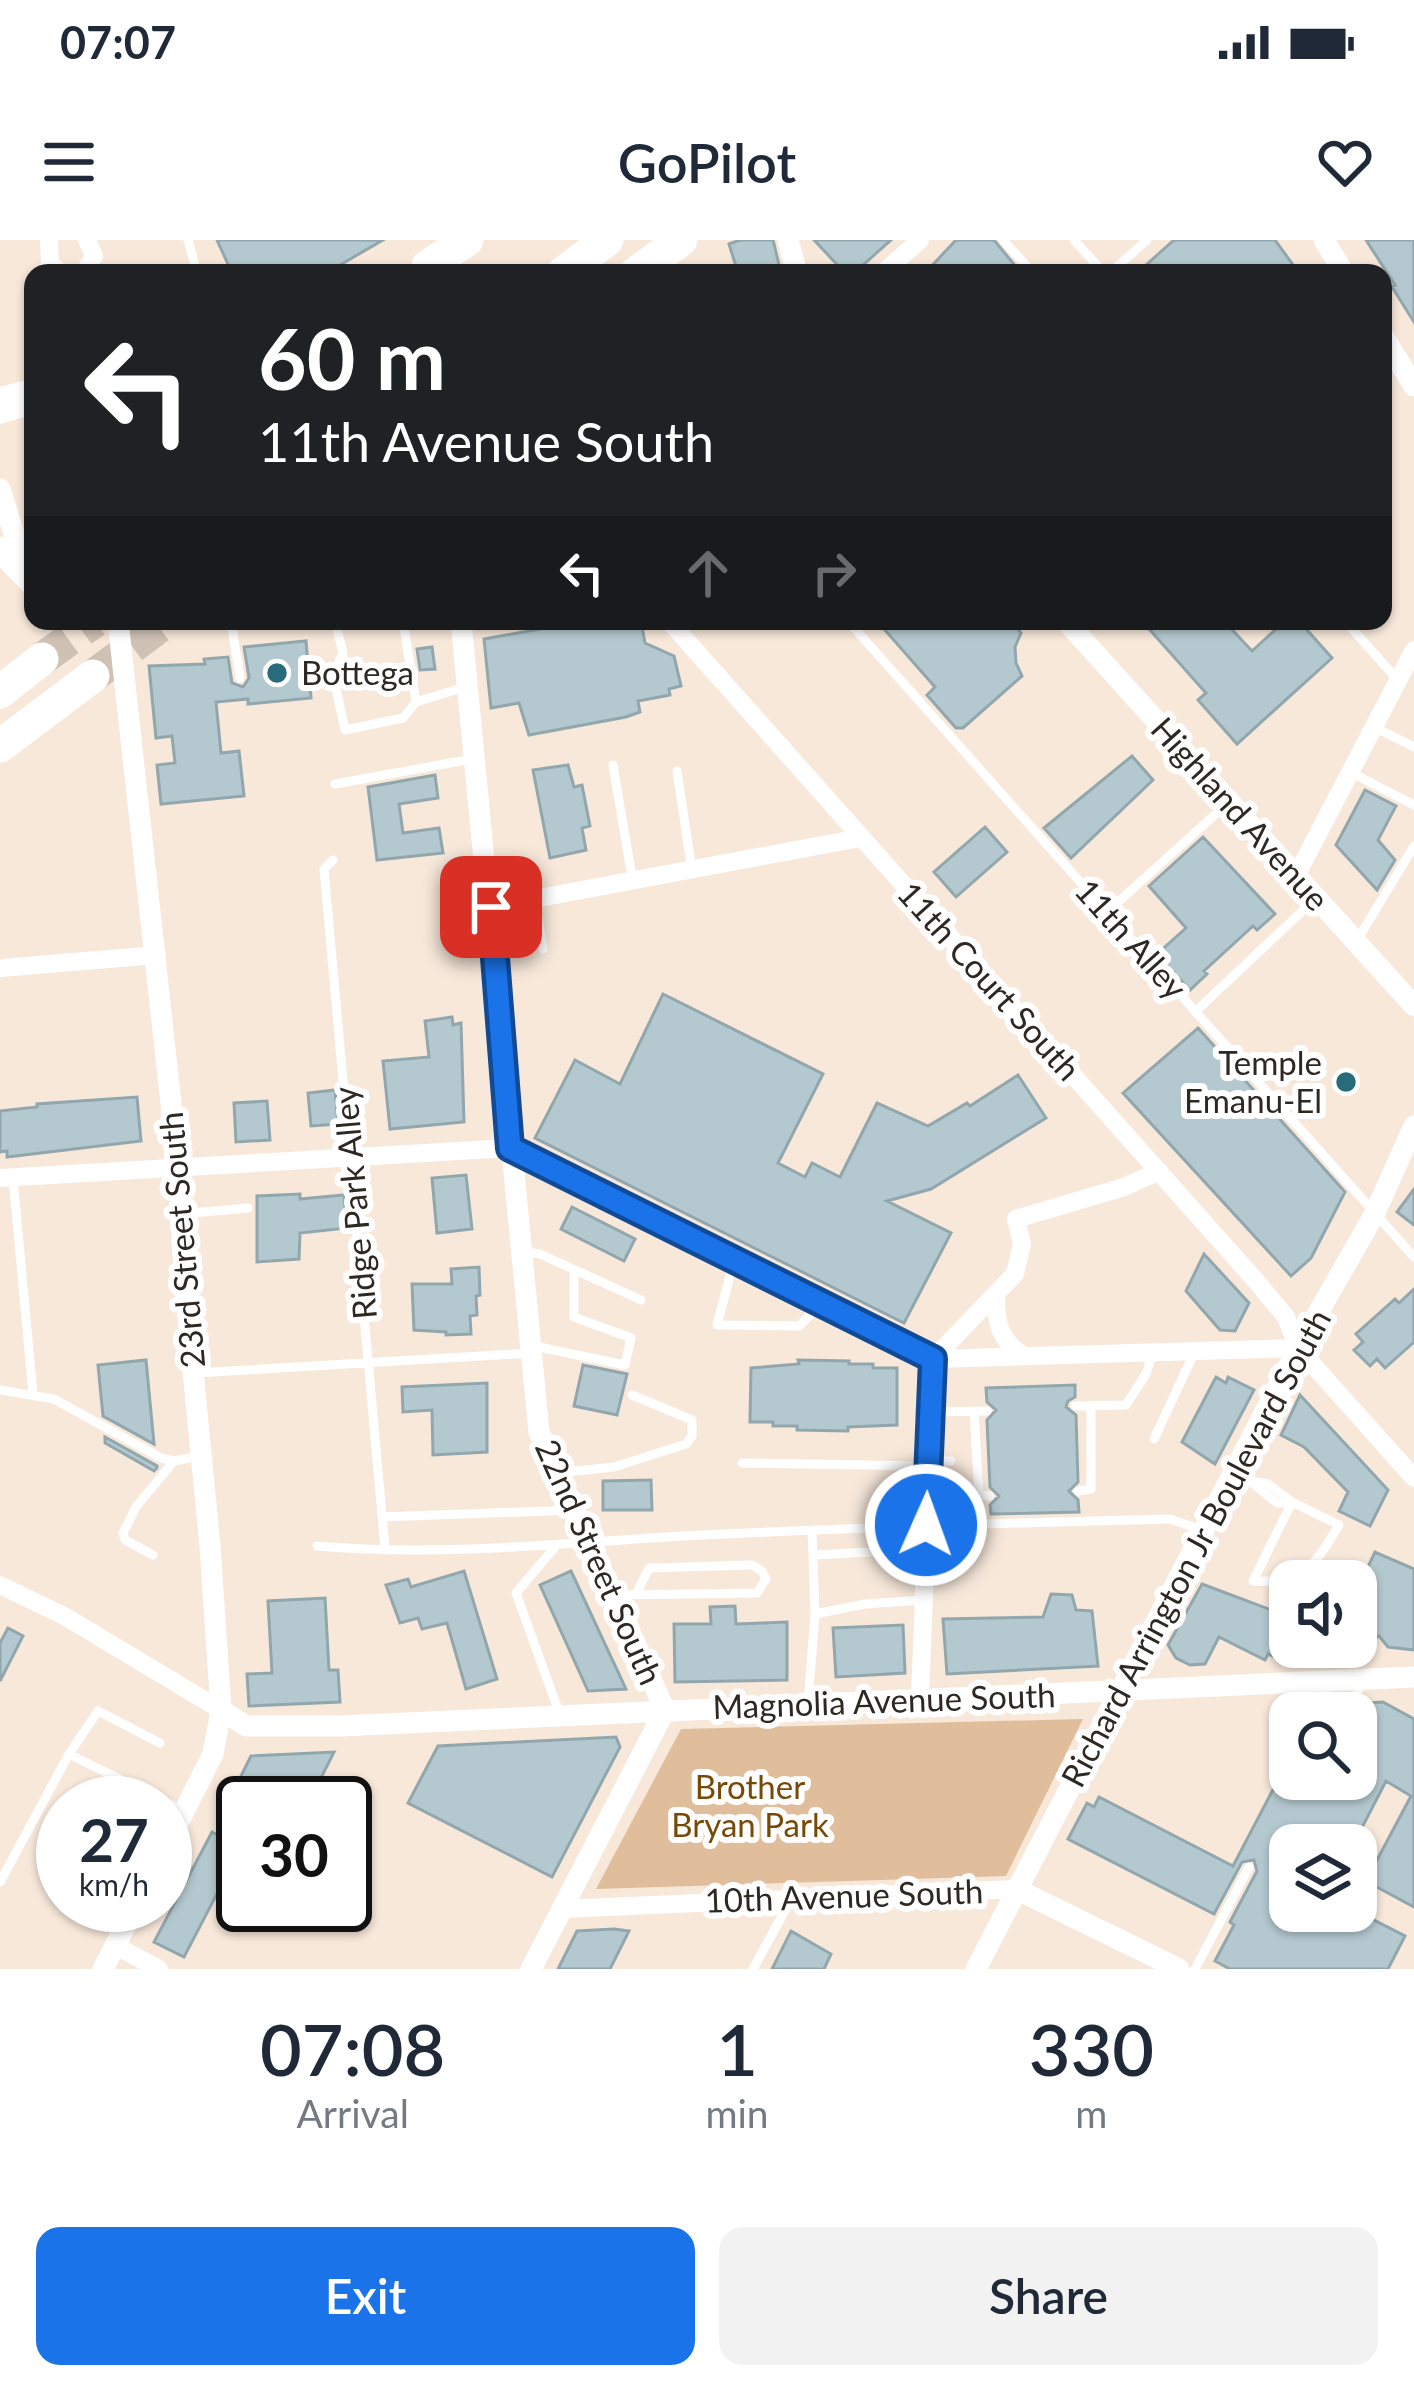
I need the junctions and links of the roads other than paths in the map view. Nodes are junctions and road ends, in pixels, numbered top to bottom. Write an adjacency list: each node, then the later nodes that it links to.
1 (467, 240): 7 (highway)
2 (607, 240): 8 (highway)
3 (920, 240): 9 (street)
4 (1003, 240): 10 (lane)
5 (1074, 240): 11 (lane)
6 (1148, 240): 12 (lane)
7 (425, 260)
8 (575, 264)
9 (893, 264)
10 (1025, 264)
11 (1098, 264)
12 (1118, 264)
13 (1392, 351): 14 (street)
14 (1414, 386)
15 (0, 489): 17 (street)
16 (0, 547): 18 (street)
17 (24, 566)
18 (24, 576)
19 (119, 630): 58 (street, 23rd Street South)
20 (232, 630): 31 (lane)
21 (337, 630): 35 (lane)
22 (404, 630): 35 (lane)
23 (462, 630): 33 (street, 22nd Street South)
24 (677, 630): 46 (street, 11th Court South)
25 (856, 630): 55 (lane, 11th Alley)
26 (1074, 630): 45 (street, Highland Avenue)
27 (1353, 630): 32 (lane)
28 (1414, 650): 32 (street)
29 (42, 659): 34 (highway)
30 (93, 676): 37 (highway)
31 (240, 677)
32 (1397, 679): 36 (street)
33 (468, 686): 35 (lane); 39 (street, 22nd Street South)
34 (0, 692)
35 (416, 702)
36 (1372, 727): 38 (lane); 42 (street)
37 (0, 746)
38 (1414, 747)
39 (476, 758): 43 (lane); 54 (street, 22nd Street South)
40 (613, 765): 51 (lane)
41 (677, 771): 49 (lane)
42 (1350, 772): 44 (lane); 50 (street)
43 (335, 784)
44 (1412, 800)
45 (1229, 802): 50 (street, Highland Avenue); 55 (lane)
46 (860, 838): 49 (street); 66 (street, 11th Court South)
47 (1414, 846): 56 (lane)
48 (333, 860): 64 (lane, Ridge Park Alley)
49 (692, 871): 51 (street)
50 (1297, 876): 52 (street, Highland Avenue)
51 (633, 883): 53 (street)
52 (1316, 898): 56 (street, Highland Avenue); 61 (lane)
53 (535, 899): 54 (street); 57 (lane)
54 (491, 907): 63 (street, 22nd Street South)
55 (1107, 912): 61 (lane, 11th Alley)
56 (1356, 942): 60 (street, Highland Avenue)
57 (544, 949)
58 (157, 955): 59 (street); 65 (street, 23rd Street South)
59 (0, 968)
60 (1414, 1006)
61 (1196, 1012): 70 (lane, 11th Alley)
62 (1414, 1126): 70 (street, Richard Arrington Jr Boulevard South)
63 (510, 1148): 64 (street); 71 (street, 22nd Street South); 73 (street)
64 (351, 1157): 65 (street); 84 (lane, Ridge Park Alley)
65 (178, 1167): 67 (street); 69 (street, 23rd Street South)
66 (1160, 1171): 75 (street); 78 (street, 11th Court South)
67 (6, 1177): 87 (lane)
68 (248, 1208): 69 (lane)
69 (181, 1214): 85 (street, 23rd Street South)
70 (1374, 1215): 72 (lane, 11th Alley); 78 (street, Richard Arrington Jr Boulevard South)
71 (521, 1251): 74 (lane); 79 (street, 22nd Street South)
72 (1414, 1257)
73 (734, 1260): 77 (street); 77 (lane)
74 (574, 1270): 76 (lane); 79 (lane)
75 (996, 1297): 82 (street); 83 (street)
76 (641, 1300)
77 (821, 1304): 83 (street)
78 (1298, 1348): 80 (street); 103 (street, Richard Arrington Jr Boulevard South); 104 (street, 11th Court South)
79 (531, 1349): 84 (lane); 102 (street, 22nd Street South)
80 (1195, 1351): 81 (street); 94 (lane)
81 (1154, 1352): 82 (street); 90 (lane)
82 (1024, 1356): 83 (street)
83 (933, 1359): 93 (street)
84 (369, 1360): 85 (lane); 110 (lane, Ridge Park Alley)
85 (193, 1373): 95 (street, 23rd Street South)
86 (0, 1390): 87 (lane)
87 (33, 1394): 97 (lane)
88 (632, 1395): 102 (lane)
89 (1075, 1406): 90 (lane)
90 (1090, 1406): 98 (lane)
91 (974, 1411): 92 (lane); 93 (lane); 106 (lane)
92 (987, 1411)
93 (931, 1412): 101 (street)
94 (1154, 1439)
95 (201, 1456): 97 (lane); 134 (street, 23rd Street South)
96 (951, 1460): 101 (lane)
97 (174, 1461): 120 (lane)
98 (1091, 1461): 99 (lane); 105 (lane)
99 (1077, 1462)
100 (742, 1463): 101 (lane)
101 (929, 1464): 112 (street)
102 (558, 1473): 109 (street, 22nd Street South)
103 (1242, 1476): 107 (lane); 115 (street, Richard Arrington Jr Boulevard South)
104 (1414, 1478)
105 (1078, 1490)
106 (990, 1496)
107 (1292, 1502): 107 (lane)
108 (967, 1509): 111 (lane)
109 (574, 1510): 110 (lane); 116 (street, 22nd Street South)
110 (382, 1517): 119 (lane, Ridge Park Alley)
111 (959, 1524): 112 (lane); 115 (lane)
112 (926, 1525): 113 (lane); 124 (street)
113 (892, 1527): 114 (lane); 121 (lane)
114 (812, 1529): 116 (lane); 121 (lane)
115 (1204, 1531): 129 (street, Richard Arrington Jr Boulevard South)
116 (589, 1544): 118 (lane); 123 (street, 22nd Street South)
117 (317, 1546): 119 (lane)
118 (555, 1547): 119 (lane); 136 (lane)
119 (385, 1549)
120 (153, 1555)
121 (813, 1556): 125 (lane)
122 (0, 1585): 134 (street)
123 (625, 1594): 123 (lane); 135 (street, 22nd Street South)
124 (924, 1600): 125 (lane); 132 (street)
125 (815, 1614): 133 (lane)
126 (1414, 1677): 127 (street, Magnolia Avenue South)
127 (1364, 1679): 128 (street, Magnolia Avenue South); 131 (lane)
128 (1330, 1681): 129 (street, Magnolia Avenue South); 130 (lane)
129 (1120, 1692): 132 (street, Magnolia Avenue South); 143 (street, Richard Arrington Jr Boulevard South)
130 (1325, 1692)
131 (1358, 1692)
132 (920, 1699): 133 (street, Magnolia Avenue South)
133 (808, 1704): 135 (street, Magnolia Avenue South)
134 (221, 1710): 136 (street, Magnolia Avenue South); 140 (street, 23rd Street South)
135 (665, 1710): 136 (street, Magnolia Avenue South); 145 (street, 22nd Street South)
136 (560, 1715)
137 (160, 1743): 138 (lane)
138 (69, 1754): 139 (lane); 142 (lane)
139 (113, 1776)
140 (192, 1795)
141 (1249, 1867): 154 (lane)
142 (0, 1882)
143 (1016, 1889): 144 (street, 10th Avenue South); 152 (street, Richard Arrington Jr Boulevard South); 153 (street, 10th Avenue South)
144 (783, 1898): 145 (street, 10th Avenue South); 151 (lane)
145 (562, 1909): 150 (street, 22nd Street South)
146 (123, 1932): 147 (street)
147 (116, 1946): 148 (street); 149 (street)
148 (103, 1969)
149 (159, 1969)
150 (531, 1969)
151 (753, 1969)
152 (976, 1969)
153 (1179, 1969)
154 (1195, 1969)

